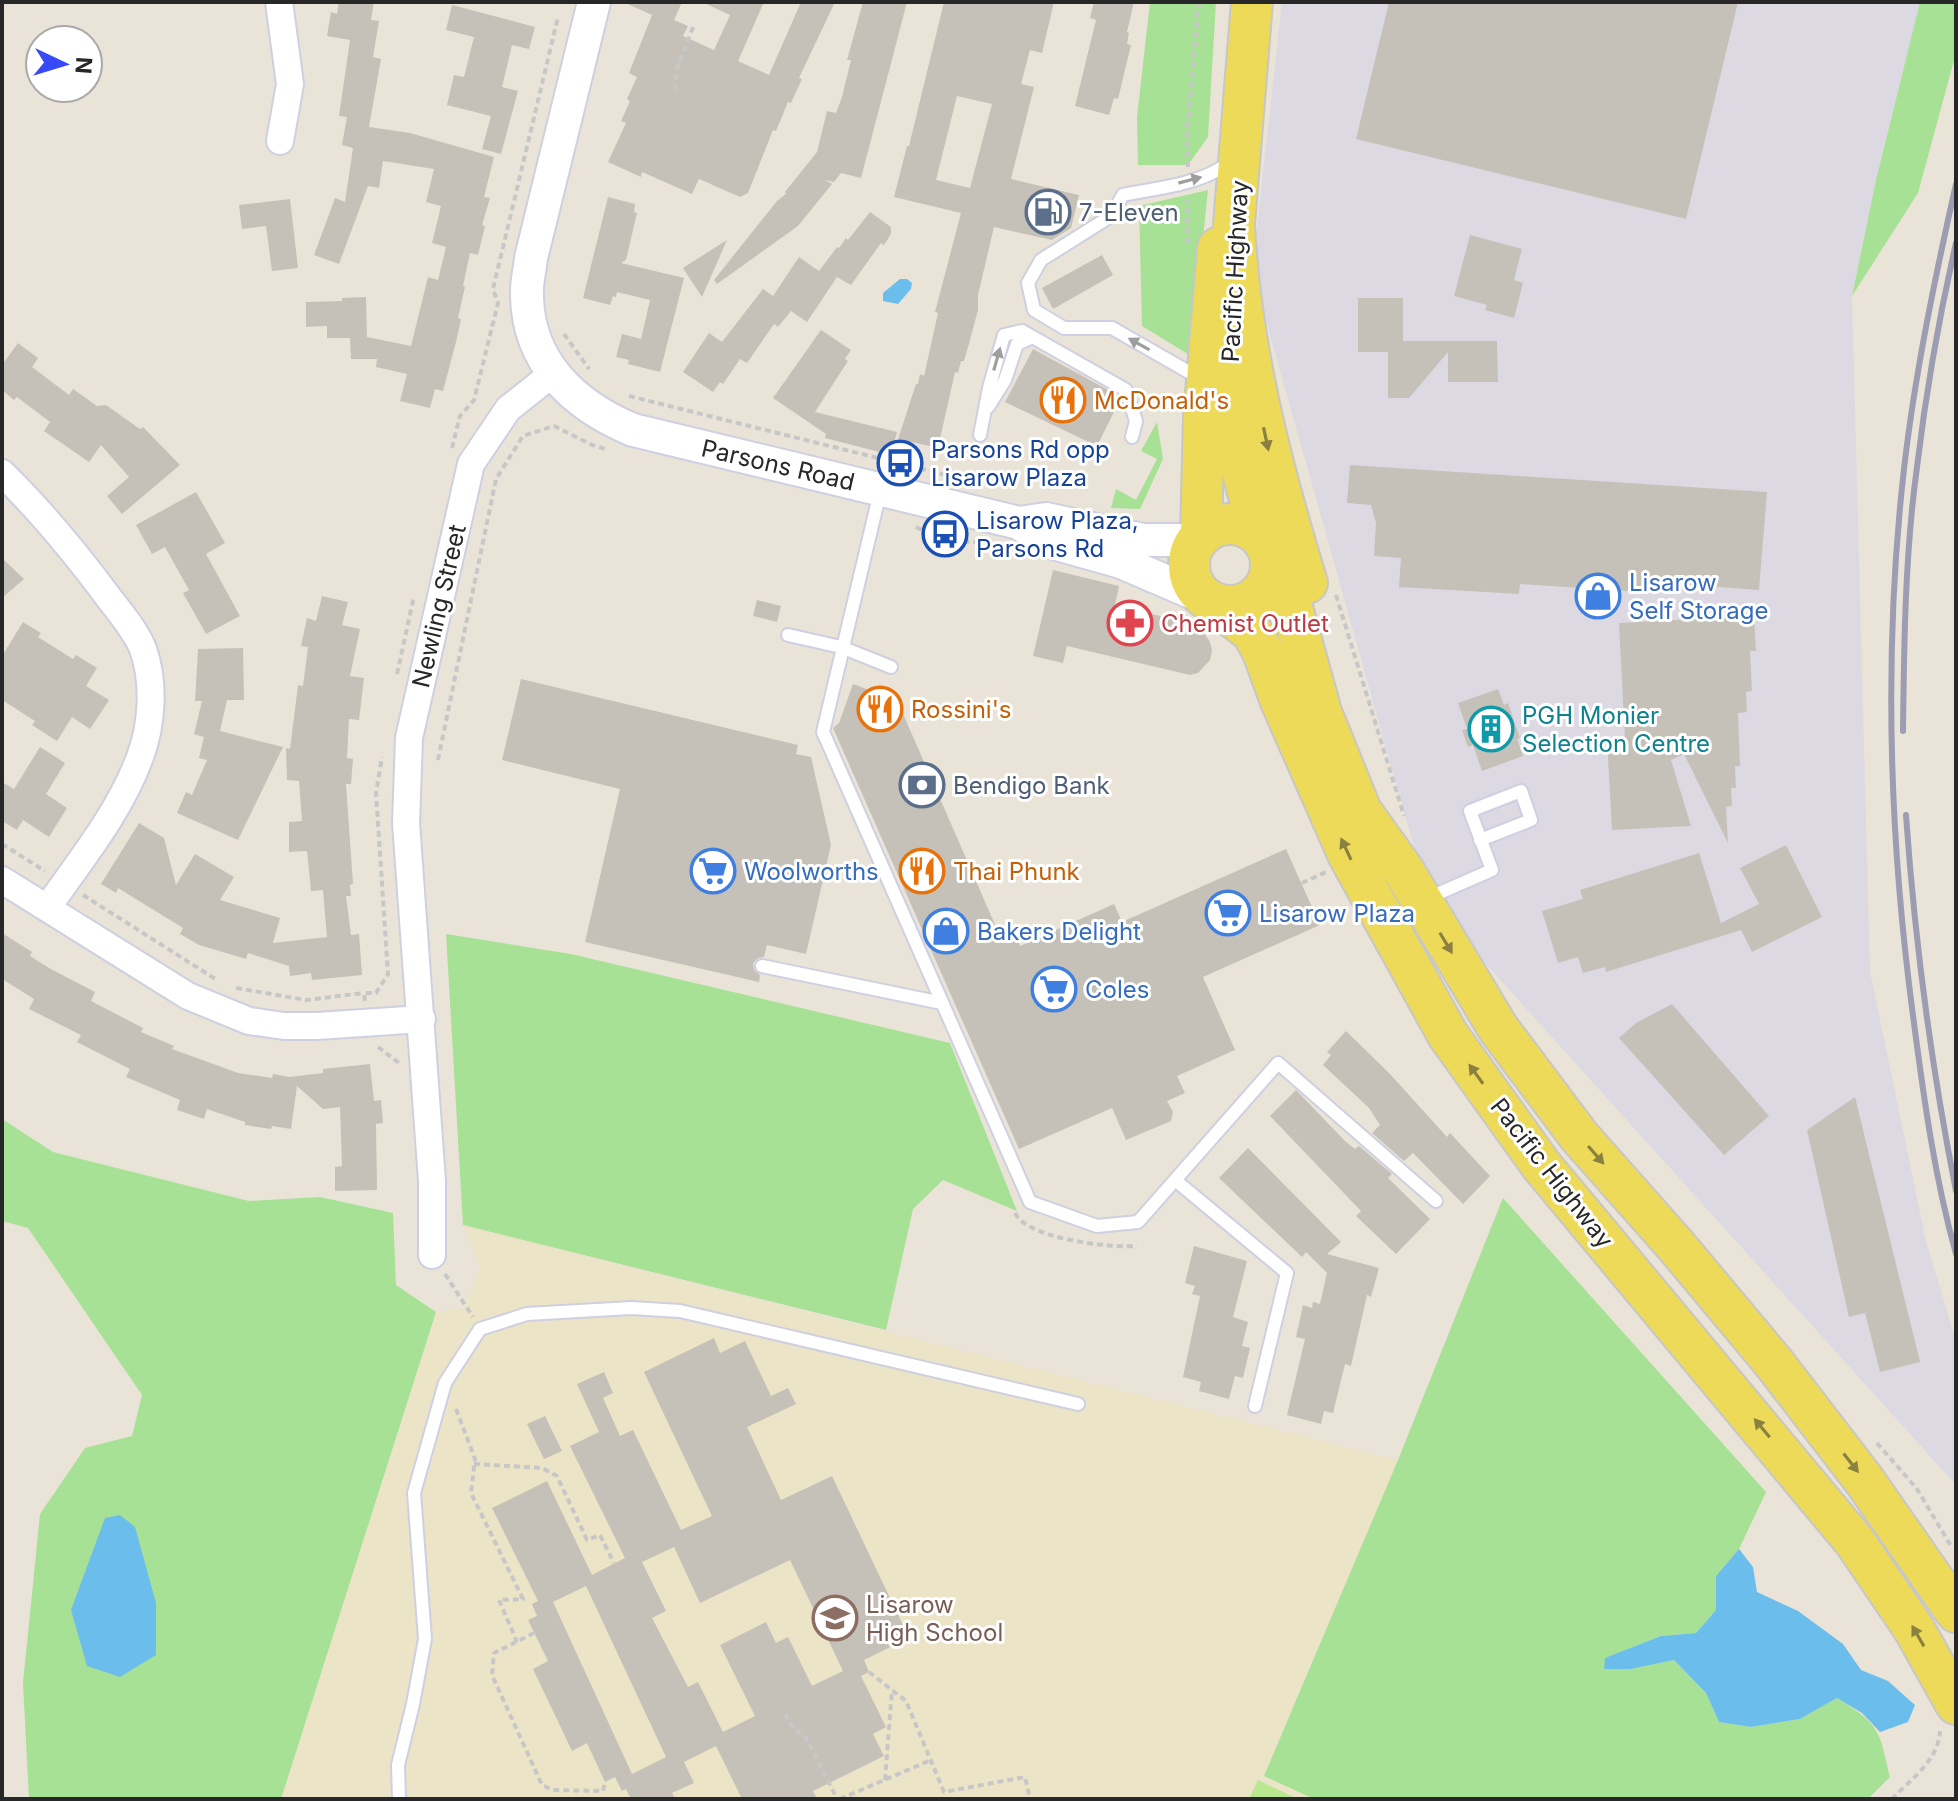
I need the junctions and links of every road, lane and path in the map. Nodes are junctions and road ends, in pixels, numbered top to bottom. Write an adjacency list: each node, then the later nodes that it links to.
1 (279, 2): 8 (street)
2 (594, 2): 15 (street)
3 (1199, 2): 10 (path)
4 (1237, 2): 9 (main road, Pacific Highway)
5 (1252, 2): 11 (main road, Pacific Highway)
6 (693, 27): 7 (path)
7 (675, 90)
8 (280, 141)
9 (1226, 165): 10 (lane, one-way to 9); 16 (main road, Pacific Highway)
10 (1188, 182): 12 (path); 16 (lane, one-way to 10)
11 (1234, 224): 26 (main road, Pacific Highway); 41 (main road, one-way to 41)
12 (1187, 244)
13 (559, 327): 14 (path)
14 (592, 372)
15 (552, 374): 23 (street, Parsons Road); 46 (street, Newling Street)
16 (1207, 383): 25 (main road, Pacific Highway)
17 (621, 394): 22 (path)
18 (980, 435): 19 (lane, one-way to 19)
19 (1132, 437)
20 (606, 449): 33 (path)
21 (2, 473): 39 (street)
22 (981, 484)
23 (877, 502): 24 (street, Parsons Road); 27 (path); 31 (lane)
24 (1019, 523): 25 (street, Parsons Road); 29 (street, Parsons Road)
25 (1199, 538): 26 (main road); 29 (main road)
26 (1263, 540): 29 (main road); 41 (main road, Pacific Highway)
27 (987, 542)
28 (1333, 587): 34 (path)
29 (1211, 601): 61 (main road, Pacific Highway, one-way to 29)
30 (788, 635): 31 (lane)
31 (841, 647): 32 (lane); 45 (lane)
32 (891, 667)
33 (438, 760)
34 (1408, 827)
35 (1480, 840): 35 (lane); 41 (lane)
36 (2, 844): 39 (path)
37 (1322, 858): 40 (path)
38 (2, 880): 42 (street)
39 (64, 883): 42 (street); 44 (path)
40 (1302, 883)
41 (1412, 886): 56 (main road, Pacific Highway, one-way to 56)
42 (47, 908): 46 (street)
43 (762, 966): 45 (lane)
44 (364, 993)
45 (942, 1003): 47 (lane)
46 (422, 1019): 49 (street, Newling Street)
47 (1175, 1180): 48 (lane); 53 (lane)
48 (1436, 1201)
49 (432, 1255): 50 (path)
50 (480, 1329): 51 (lane); 52 (lane)
51 (446, 1382): 54 (path); 66 (lane)
52 (1078, 1404)
53 (1255, 1406)
54 (474, 1464): 55 (path); 58 (path)
55 (614, 1563)
56 (1956, 1612)
57 (534, 1633): 58 (path)
58 (517, 1642): 65 (path)
59 (869, 1672): 60 (path)
60 (892, 1690): 63 (path); 64 (path)
61 (1947, 1712): 69 (path)
62 (785, 1714): 67 (path)
63 (931, 1760): 64 (path); 68 (path)
64 (885, 1780): 67 (path)
65 (605, 1782)
66 (399, 1799)
67 (839, 1799)
68 (1030, 1799)
69 (1892, 1799)

